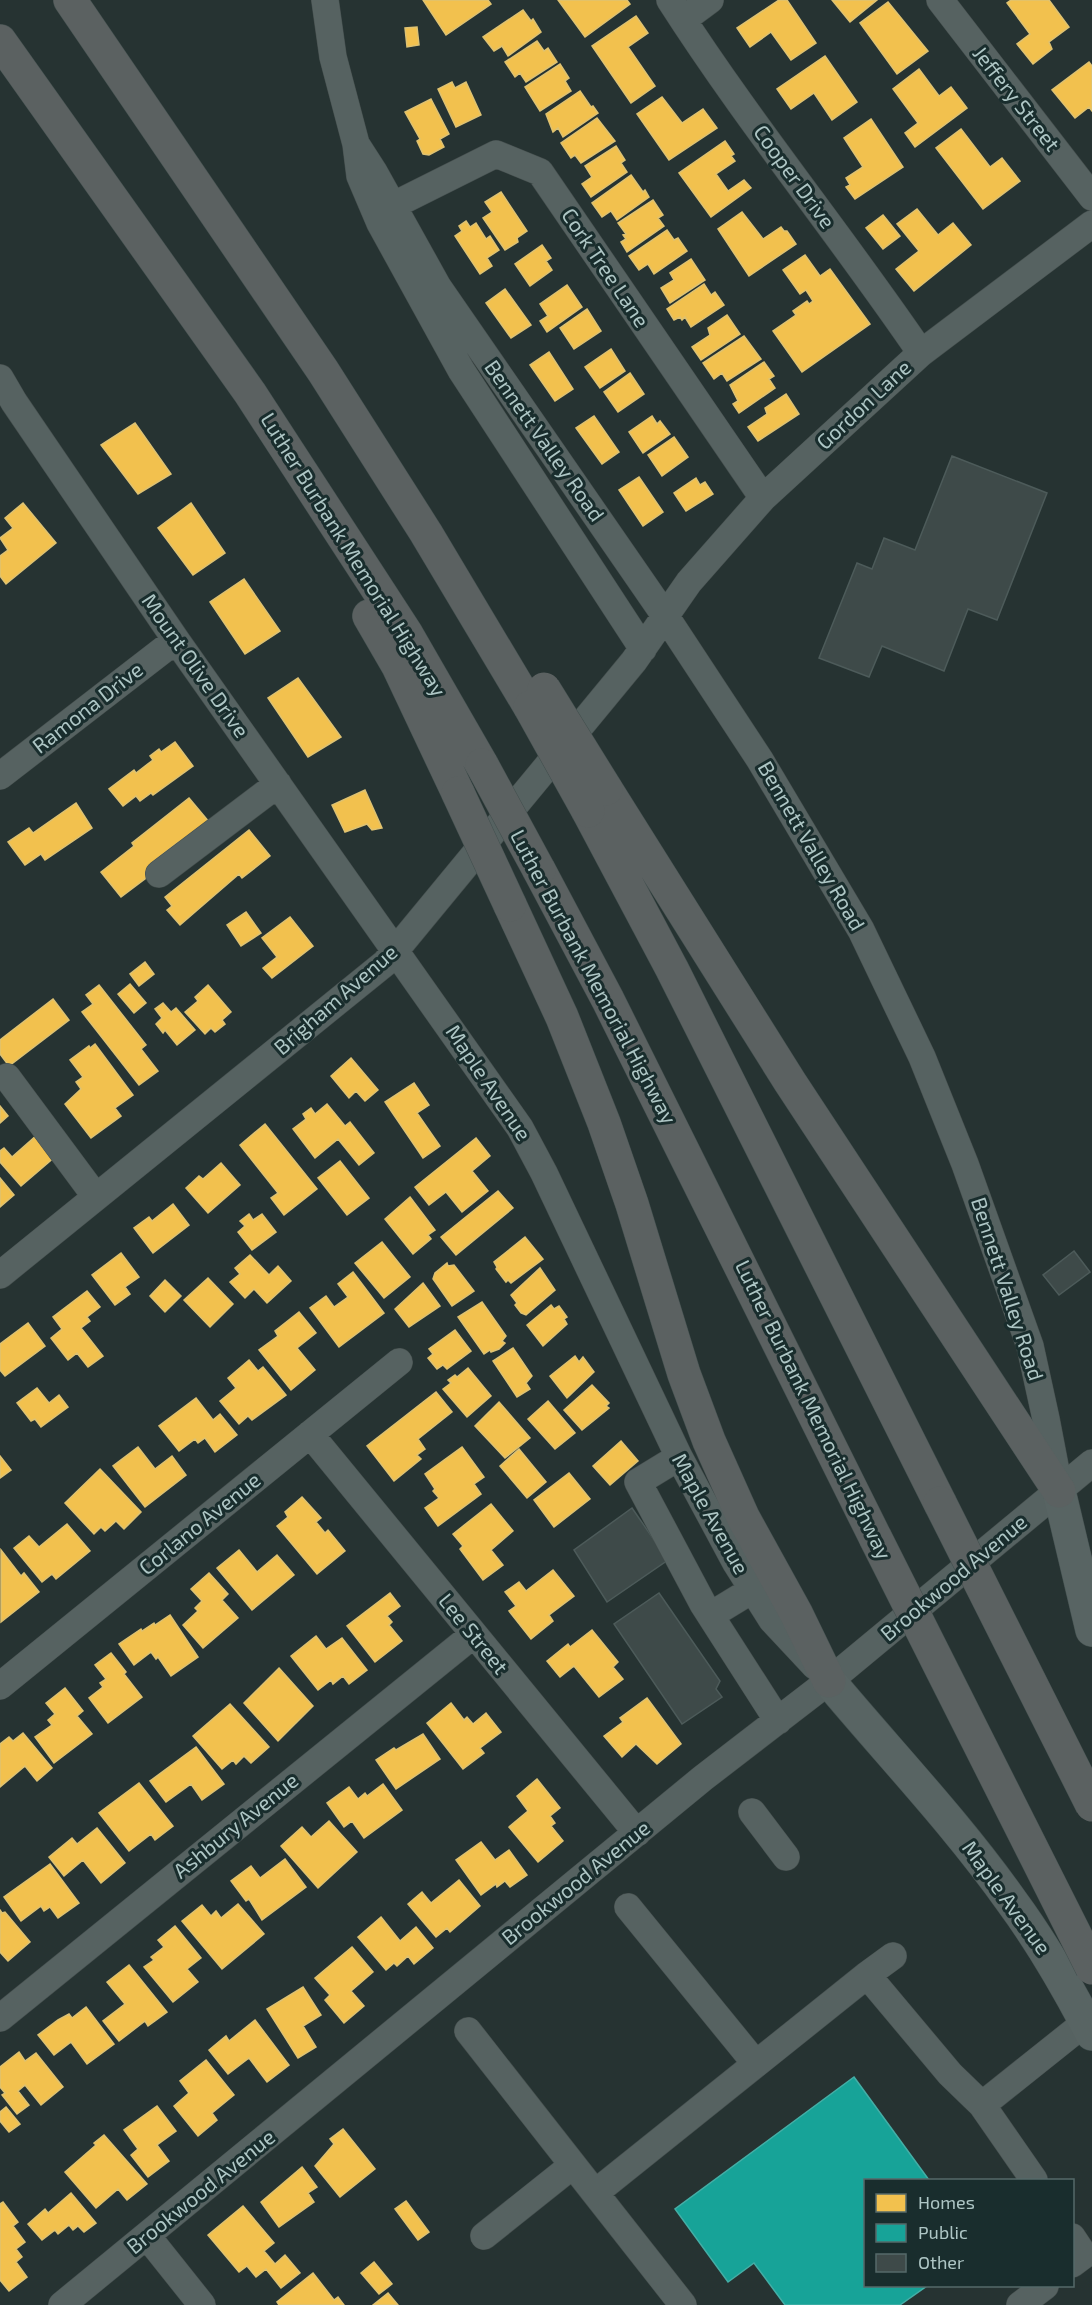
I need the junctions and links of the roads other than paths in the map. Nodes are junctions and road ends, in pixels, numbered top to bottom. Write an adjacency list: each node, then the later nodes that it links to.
1 (70, 0): 20 (highway, bridge)
2 (325, 0): 7 (street, Bennett Valley Road)
3 (710, 0): 5 (street)
4 (940, 0): 8 (street, Jeffery Street)
5 (677, 10): 12 (street, Cooper Drive)
6 (0, 41): 10 (highway, Luther Burbank Memorial Highway)
7 (356, 144): 9 (street, Bennett Valley Road); 17 (street, Bennett Valley Road)
8 (1092, 197)
9 (392, 206): 14 (street, Cork Tree Lane); 15 (street, Bennett Valley Road)
10 (128, 223): 35 (highway, bridge); 44 (highway, Luther Burbank Memorial Highway, bridge)
11 (1092, 224): 12 (street, Gordon Lane)
12 (921, 353): 14 (street, Gordon Lane)
13 (0, 378): 16 (street, Mount Olive Drive)
14 (763, 498): 15 (street, Gordon Lane)
15 (666, 617): 17 (street, Brigham Avenue); 30 (street, Bennett Valley Road)
16 (176, 640): 18 (street, Ramona Drive); 19 (street, Mount Olive Drive)
17 (643, 649): 22 (street, Brigham Avenue)
18 (0, 776)
19 (278, 784): 21 (street); 22 (street, Mount Olive Drive)
20 (597, 800): 30 (highway); 38 (highway, bridge)
21 (159, 874)
22 (396, 950): 24 (street, Brigham Avenue); 28 (street, Maple Avenue)
23 (7, 1077): 24 (street)
24 (96, 1197): 25 (street, Brigham Avenue)
25 (0, 1275)
26 (399, 1362): 27 (street, Corlano Avenue)
27 (310, 1434): 34 (street, Lee Street); 36 (street, Corlano Avenue)
28 (679, 1457): 31 (street, Maple Avenue); 32 (street)
29 (1092, 1464): 30 (street, Brookwood Avenue)
30 (1059, 1491): 33 (main road, Bennett Valley Road); 35 (street, Brookwood Avenue)
31 (752, 1590): 32 (street); 35 (street, Maple Avenue)
32 (711, 1615): 37 (street)
33 (1092, 1630)
34 (473, 1635): 40 (street, Lee Street); 46 (street, Ashbury Avenue)
35 (829, 1681): 37 (street, Brookwood Avenue); 47 (main road, Maple Avenue)
36 (0, 1686)
37 (778, 1721): 40 (street, Brookwood Avenue)
38 (1092, 1805)
39 (752, 1812): 41 (street)
40 (637, 1833): 54 (street, Brookwood Avenue)
41 (786, 1857)
42 (628, 1907): 49 (street)
43 (893, 1956): 45 (street)
44 (1092, 1968)
45 (867, 1975): 49 (street); 50 (street)
46 (0, 2018)
47 (1089, 2028): 50 (street)
48 (468, 2031): 51 (street)
49 (756, 2064): 53 (street)
50 (982, 2105): 52 (street)
51 (573, 2165): 53 (street); 55 (street)
52 (1033, 2179)
53 (595, 2193): 61 (street)
54 (147, 2236): 59 (street, Brookwood Avenue); 60 (street)
55 (484, 2236)
56 (1074, 2240): 57 (street)
57 (1074, 2262)
58 (1044, 2287): 62 (street)
59 (62, 2305)
60 (202, 2305)
61 (683, 2305)
62 (1020, 2305)

